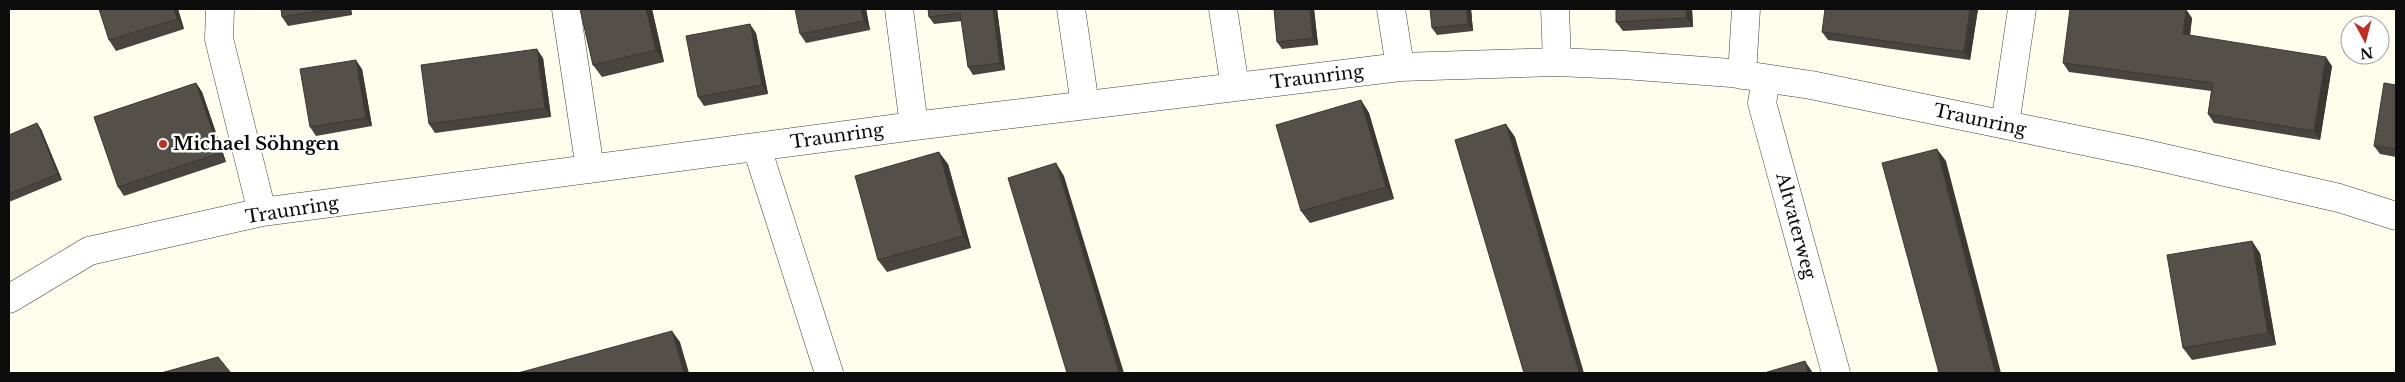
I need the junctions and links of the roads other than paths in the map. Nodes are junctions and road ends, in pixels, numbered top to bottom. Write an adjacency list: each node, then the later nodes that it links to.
1 (220, 9): 19 (street)
2 (566, 9): 18 (street)
3 (899, 9): 16 (street)
4 (1071, 9): 14 (street)
5 (1223, 9): 13 (street)
6 (1391, 9): 11 (street)
7 (1555, 9): 10 (street)
8 (1746, 9): 12 (street, Altvaterweg)
9 (2022, 9): 15 (street)
10 (1557, 62): 11 (street, Traunring); 12 (street, Traunring)
11 (1400, 67): 13 (street, Traunring)
12 (1754, 77): 15 (street, Traunring); 23 (street, Altvaterweg)
13 (1235, 86): 14 (street, Traunring)
14 (1085, 105): 16 (street, Traunring)
15 (2005, 125): 20 (street, Traunring)
16 (914, 126): 17 (street, Traunring)
17 (757, 148): 18 (street, Traunring); 22 (street)
18 (590, 169): 19 (street, Traunring)
19 (262, 212): 21 (street, Traunring)
20 (2396, 216)
21 (9, 299)
22 (829, 373)
23 (1836, 373)

